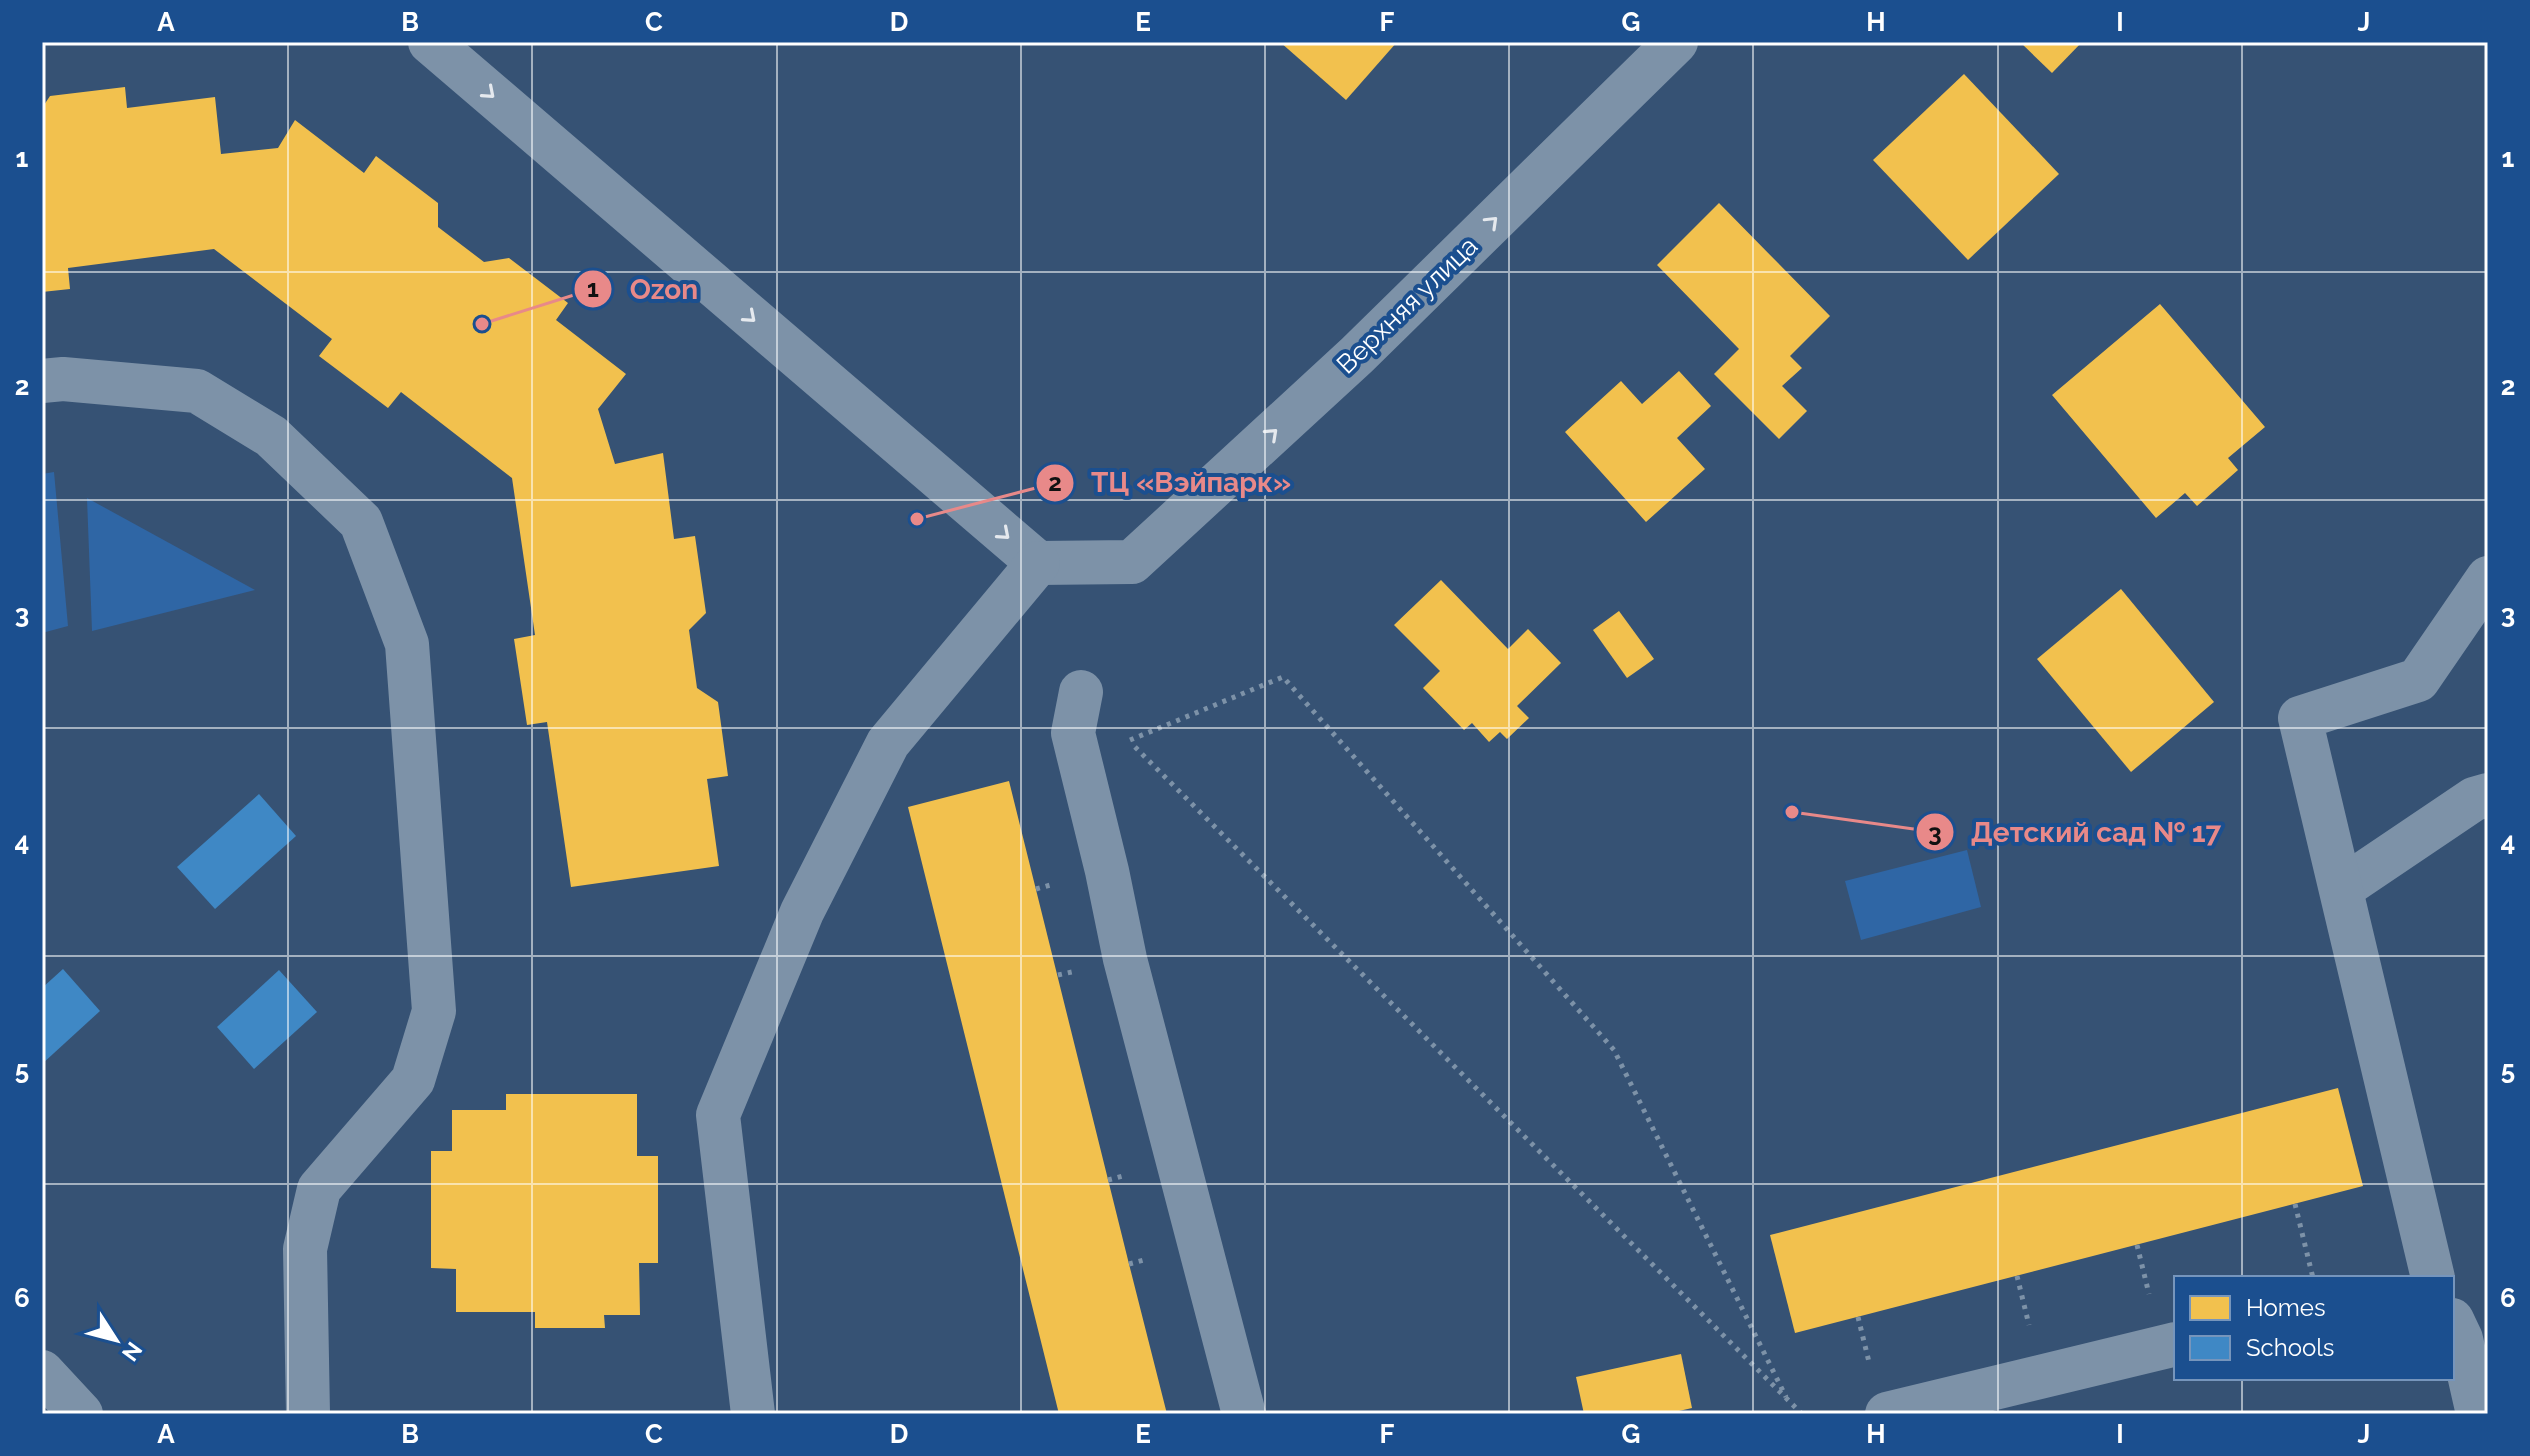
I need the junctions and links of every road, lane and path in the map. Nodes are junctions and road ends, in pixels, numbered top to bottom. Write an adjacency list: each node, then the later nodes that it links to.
1 (430, 42): 4 (street, one-way to 4)
2 (1676, 42): 4 (street, Верхняя улица, one-way to 2)
3 (42, 381): 18 (street)
4 (1038, 563): 19 (street)
5 (2488, 578): 9 (street)
6 (1081, 692): 7 (path); 20 (street)
7 (1129, 740): 16 (path); 16 (path)
8 (2488, 795): 9 (street)
9 (2342, 888): 12 (street)
10 (2295, 1204): 11 (path)
11 (2313, 1276)
12 (2433, 1276)
13 (2454, 1324): 23 (street)
14 (2174, 1344): 22 (street)
15 (42, 1372): 17 (street)
16 (1786, 1397): 21 (path)
17 (81, 1414)
18 (308, 1414)
19 (753, 1414)
20 (1244, 1414)
21 (1802, 1414)
22 (1887, 1414)
23 (2478, 1414)

